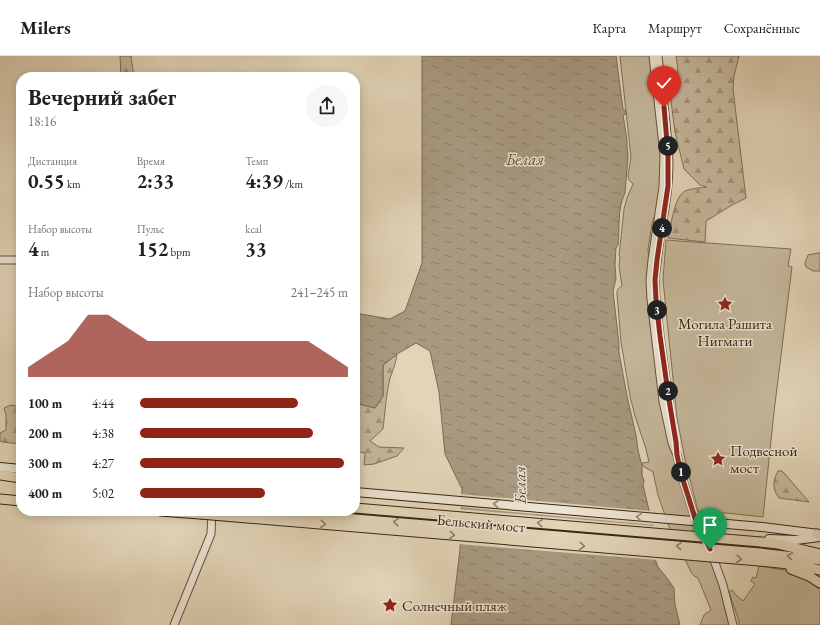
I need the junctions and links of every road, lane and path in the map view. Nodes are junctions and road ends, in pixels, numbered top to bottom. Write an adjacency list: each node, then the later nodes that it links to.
1 (653, 56): 5 (street)
2 (658, 56): 5 (street)
3 (0, 260): 4 (street)
4 (16, 260)
5 (677, 455): 25 (street)
6 (16, 470): 7 (main road)
7 (1, 473): 8 (main road)
8 (16, 478)
9 (360, 492): 16 (main road, Бельский мост, one-way to 9, bridge)
10 (0, 499): 11 (main road)
11 (16, 501)
12 (360, 508): 17 (main road, Бельский мост, one-way to 12, bridge)
13 (212, 516): 24 (street)
14 (226, 516): 19 (main road, Бельский мост, one-way to 19, bridge)
15 (314, 516): 19 (main road, Бельский мост, one-way to 15, bridge)
16 (819, 535): 17 (main road)
17 (761, 540): 18 (main road, Бельский мост)
18 (820, 554)
19 (759, 557): 20 (main road, one-way to 19); 21 (main road)
20 (820, 560)
21 (773, 563): 22 (main road); 23 (main road)
22 (820, 570)
23 (820, 583)
24 (174, 625)
25 (733, 625)

